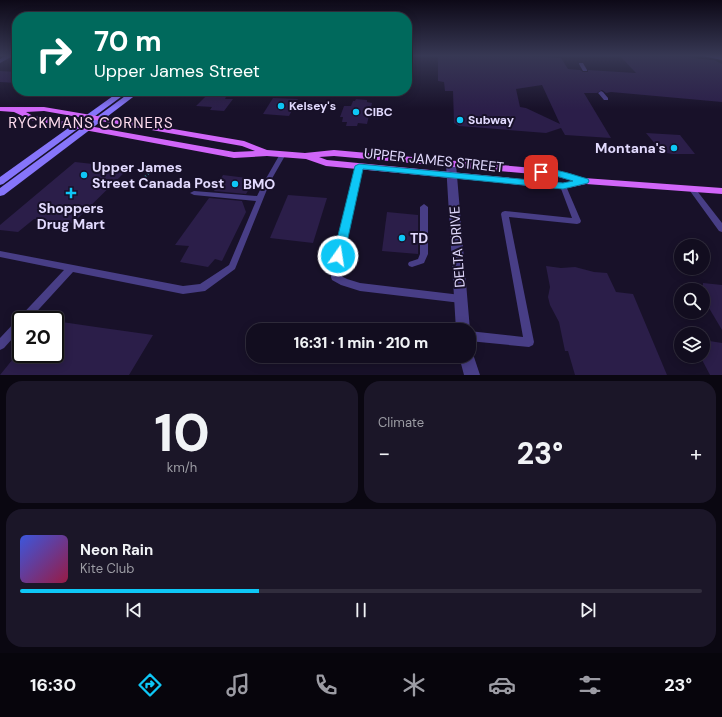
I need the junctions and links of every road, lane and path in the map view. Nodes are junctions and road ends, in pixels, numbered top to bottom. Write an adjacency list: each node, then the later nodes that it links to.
1 (601, 93): 4 (lane)
2 (118, 96): 7 (main road)
3 (130, 96): 8 (main road)
4 (606, 99)
5 (0, 109): 6 (main road, UPPER JAMES STREET)
6 (16, 110): 7 (main road, UPPER JAMES STREET); 9 (main road, UPPER JAMES STREET)
7 (88, 117): 8 (main road, UPPER JAMES STREET); 9 (main road)
8 (100, 119): 10 (main road); 11 (main road, UPPER JAMES STREET)
9 (76, 126): 10 (main road, UPPER JAMES STREET); 20 (main road)
10 (88, 128): 11 (main road, UPPER JAMES STREET); 27 (main road)
11 (267, 153): 12 (main road, UPPER JAMES STREET)
12 (283, 154): 13 (main road, UPPER JAMES STREET); 28 (lane)
13 (305, 156): 14 (main road, UPPER JAMES STREET); 15 (main road, UPPER JAMES STREET)
14 (451, 164): 17 (street, DELTA DRIVE); 19 (main road, UPPER JAMES STREET)
15 (359, 166): 17 (main road, UPPER JAMES STREET); 34 (lane)
16 (154, 167): 18 (path)
17 (453, 176): 23 (main road, UPPER JAMES STREET); 34 (street, DELTA DRIVE)
18 (145, 177)
19 (584, 181): 23 (main road, UPPER JAMES STREET); 24 (main road, UPPER JAMES STREET)
20 (0, 182)
21 (120, 182): 22 (path)
22 (135, 184)
23 (563, 186): 38 (lane)
24 (692, 189): 25 (main road, UPPER JAMES STREET); 30 (lane)
25 (722, 191)
26 (194, 193): 28 (lane)
27 (0, 194)
28 (260, 199): 33 (lane)
29 (424, 207): 32 (lane)
30 (722, 229)
31 (0, 254): 33 (lane)
32 (412, 264)
33 (71, 268): 35 (lane)
34 (461, 299): 36 (street, DELTA DRIVE)
35 (31, 311)
36 (463, 323)
37 (12, 332): 39 (lane)
38 (476, 337)
39 (0, 345)
40 (469, 363): 41 (street)
41 (472, 375)

